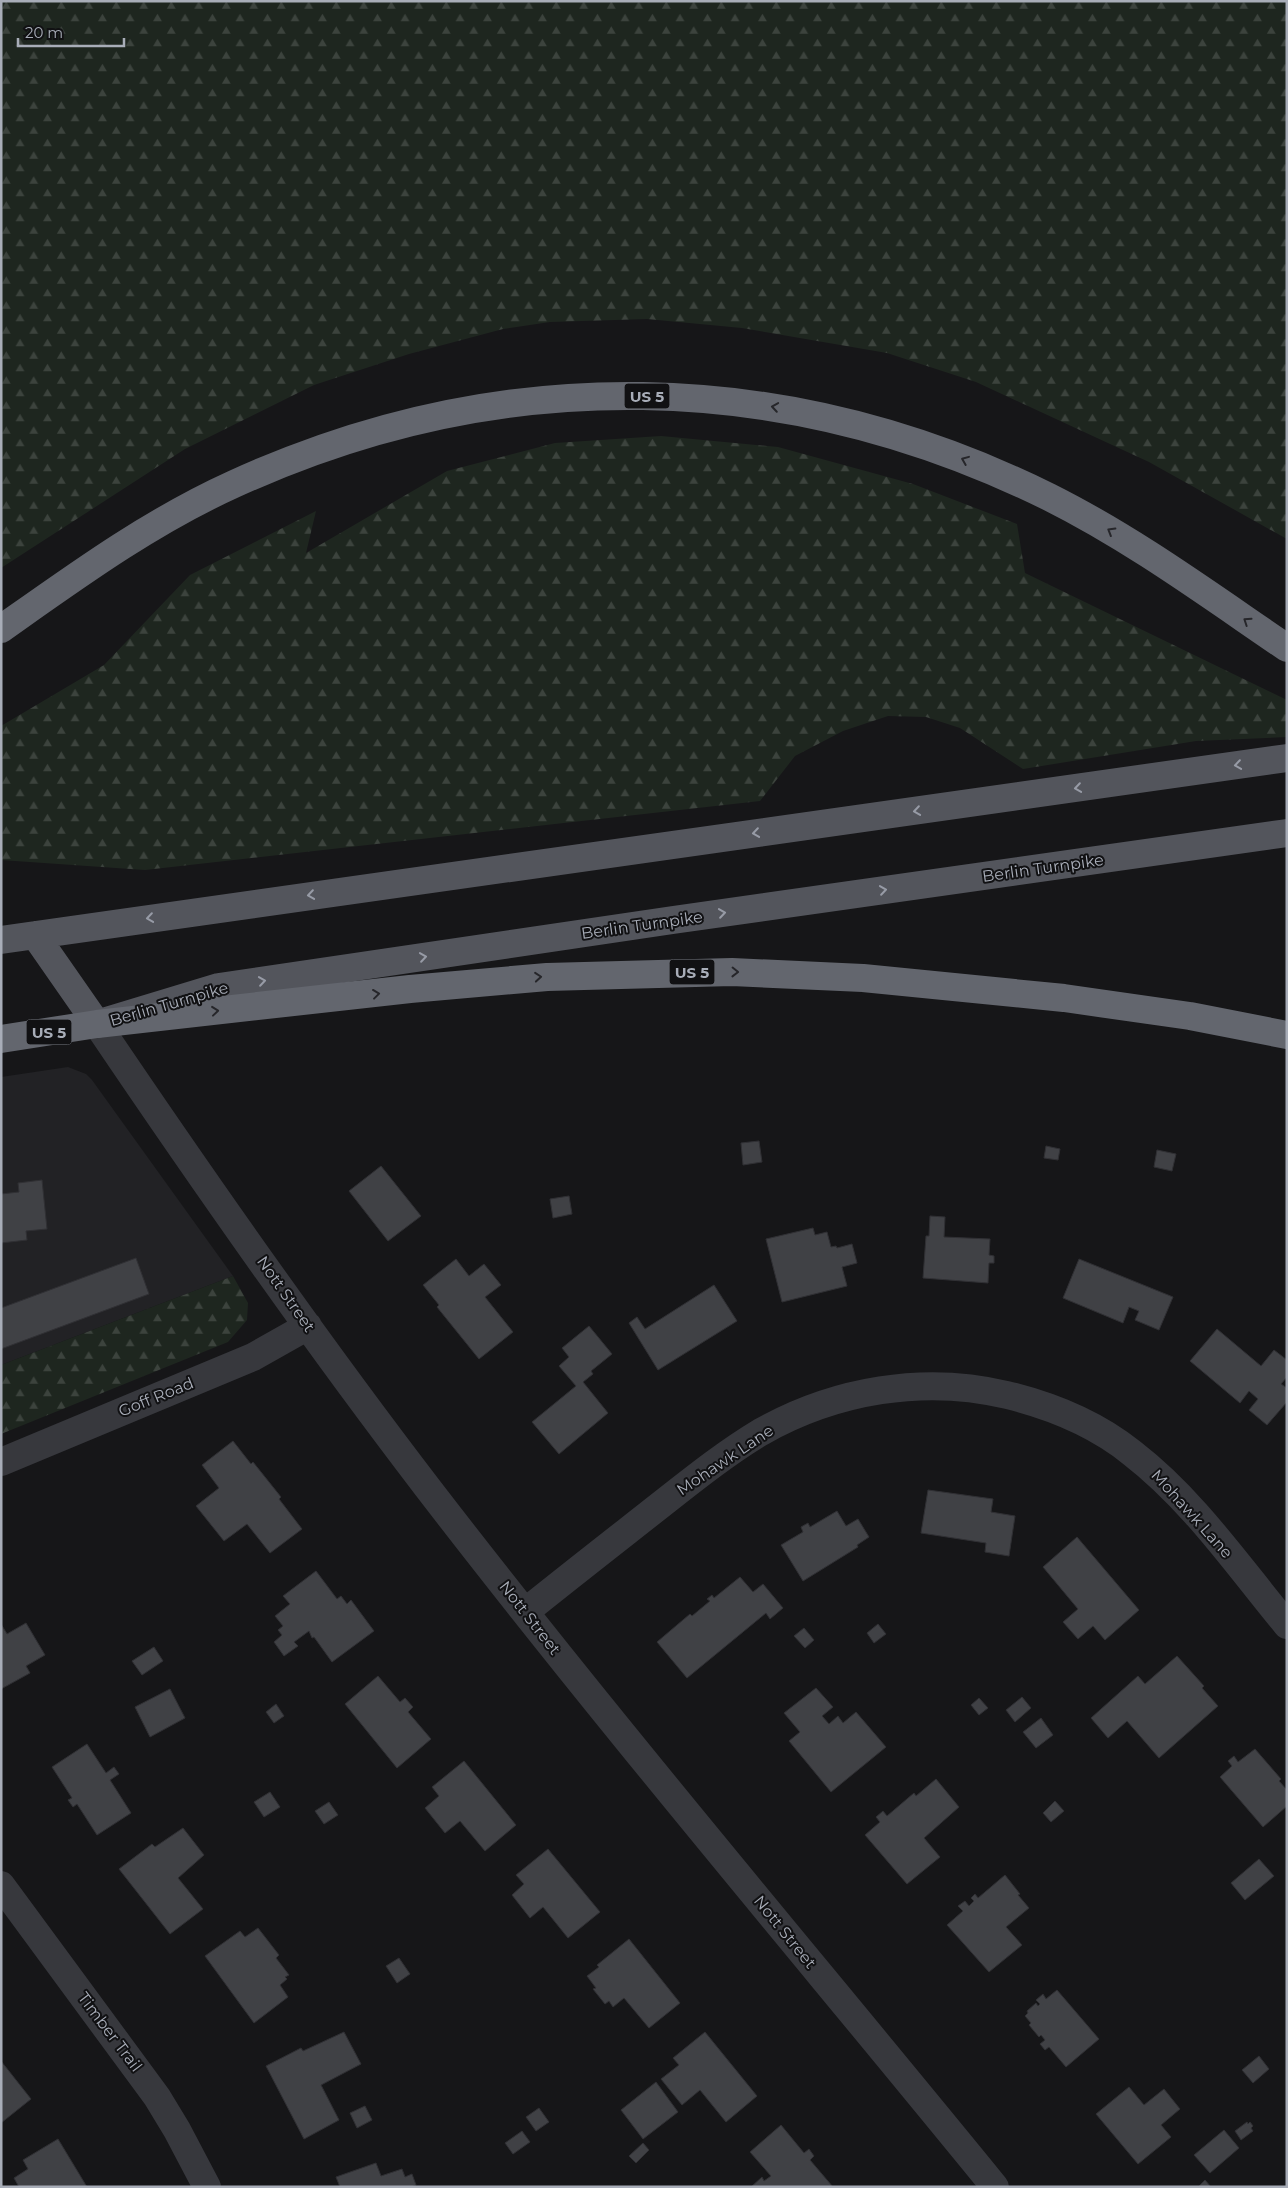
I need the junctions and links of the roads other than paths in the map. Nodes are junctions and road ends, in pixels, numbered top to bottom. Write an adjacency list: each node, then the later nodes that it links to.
1 (1, 629): 2 (highway, US 5, one-way to 1)
2 (1287, 648)
3 (1287, 758): 5 (main road, one-way to 5)
4 (1287, 833): 7 (main road, Berlin Turnpike, one-way to 4)
5 (35, 934): 6 (main road); 7 (main road)
6 (1, 940)
7 (96, 1024): 8 (highway, US 5, one-way to 8); 9 (highway, Berlin Turnpike / US 5); 10 (street, Nott Street)
8 (1287, 1035)
9 (1, 1039)
10 (308, 1326): 11 (street, Goff Road); 12 (street, Nott Street)
11 (1, 1462)
12 (525, 1612): 13 (street, Mohawk Lane); 16 (street, Nott Street)
13 (1287, 1625)
14 (1, 1885): 15 (street, Timber Trail)
15 (207, 2187)
16 (995, 2187)

